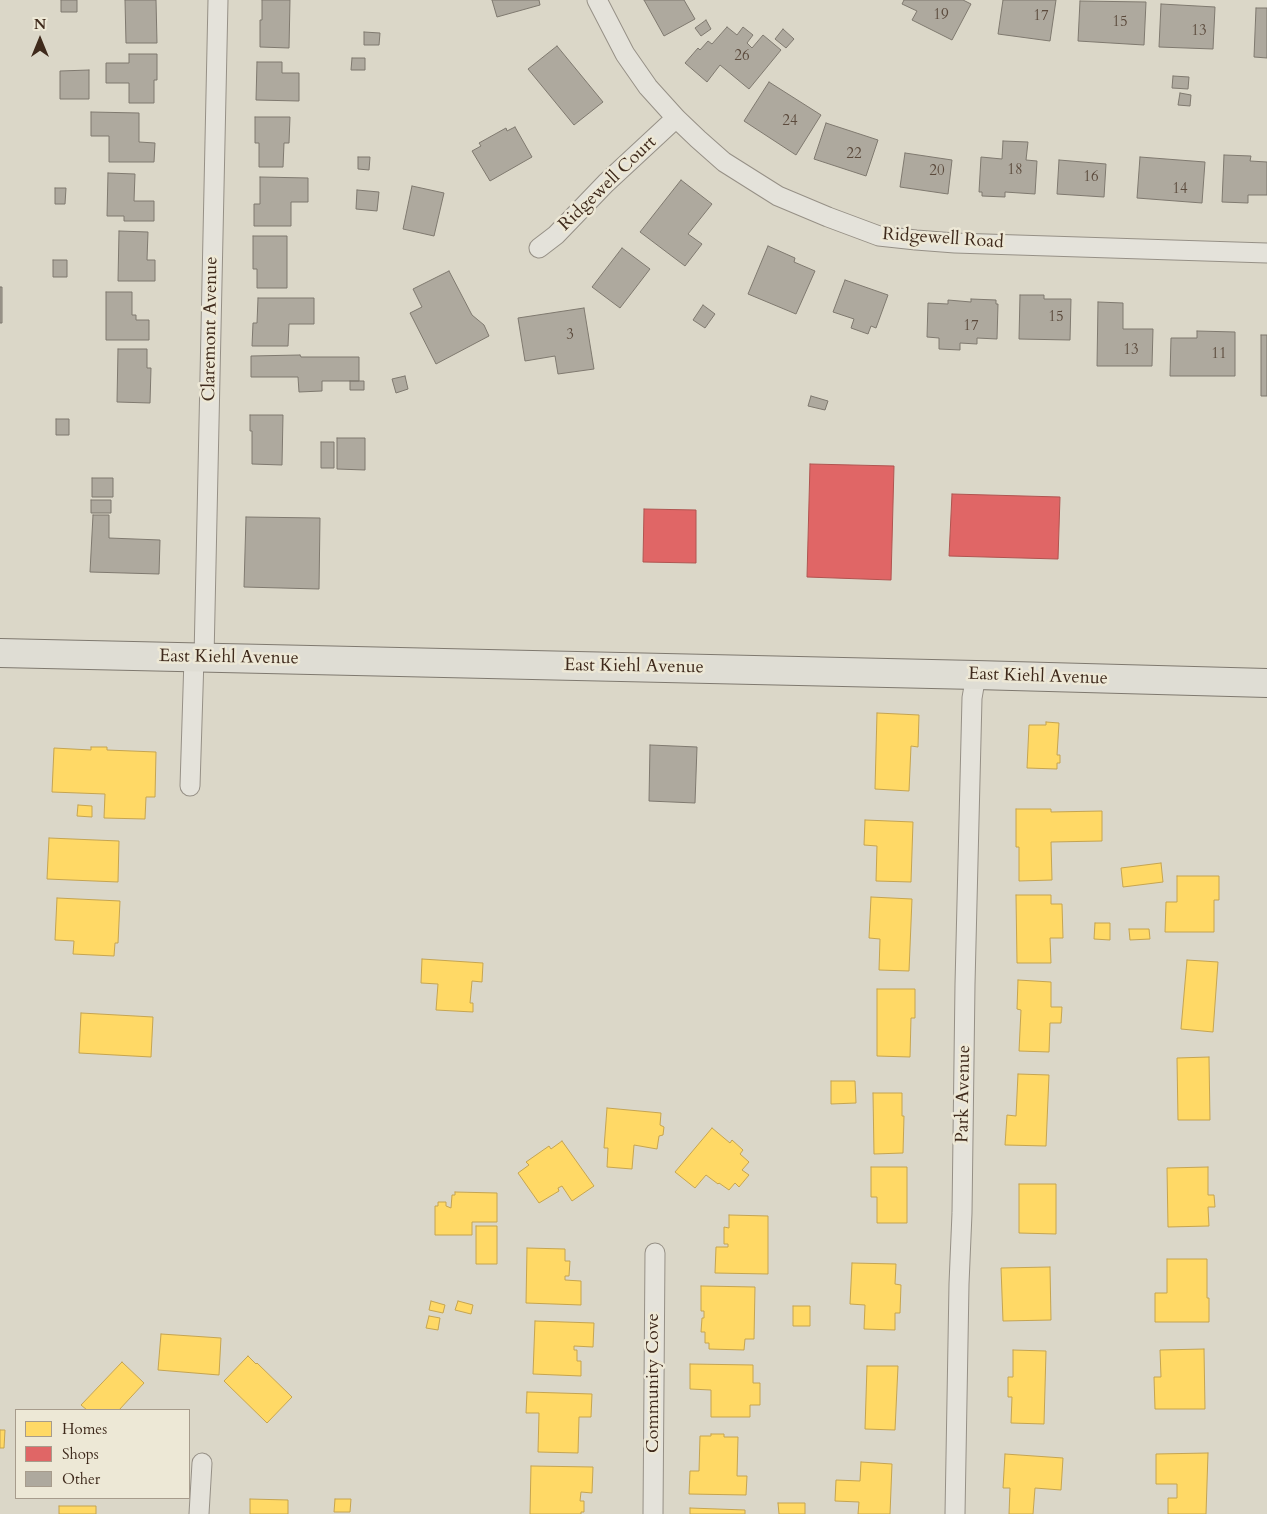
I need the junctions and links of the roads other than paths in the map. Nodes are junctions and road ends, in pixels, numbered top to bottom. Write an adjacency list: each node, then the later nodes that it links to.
1 (218, 0): 7 (street, Claremont Avenue)
2 (597, 0): 3 (street, Ridgewell Road)
3 (676, 118): 4 (street, Ridgewell Court); 5 (street, Ridgewell Road)
4 (539, 248)
5 (1267, 253)
6 (0, 653): 7 (main road, East Kiehl Avenue)
7 (199, 658): 8 (main road, East Kiehl Avenue); 10 (street, Claremont Avenue)
8 (976, 675): 9 (main road, East Kiehl Avenue); 15 (street, Park Avenue)
9 (1267, 683)
10 (190, 786)
11 (655, 1253): 14 (street, Community Cove)
12 (202, 1463): 13 (street)
13 (199, 1514)
14 (653, 1514)
15 (955, 1514)

